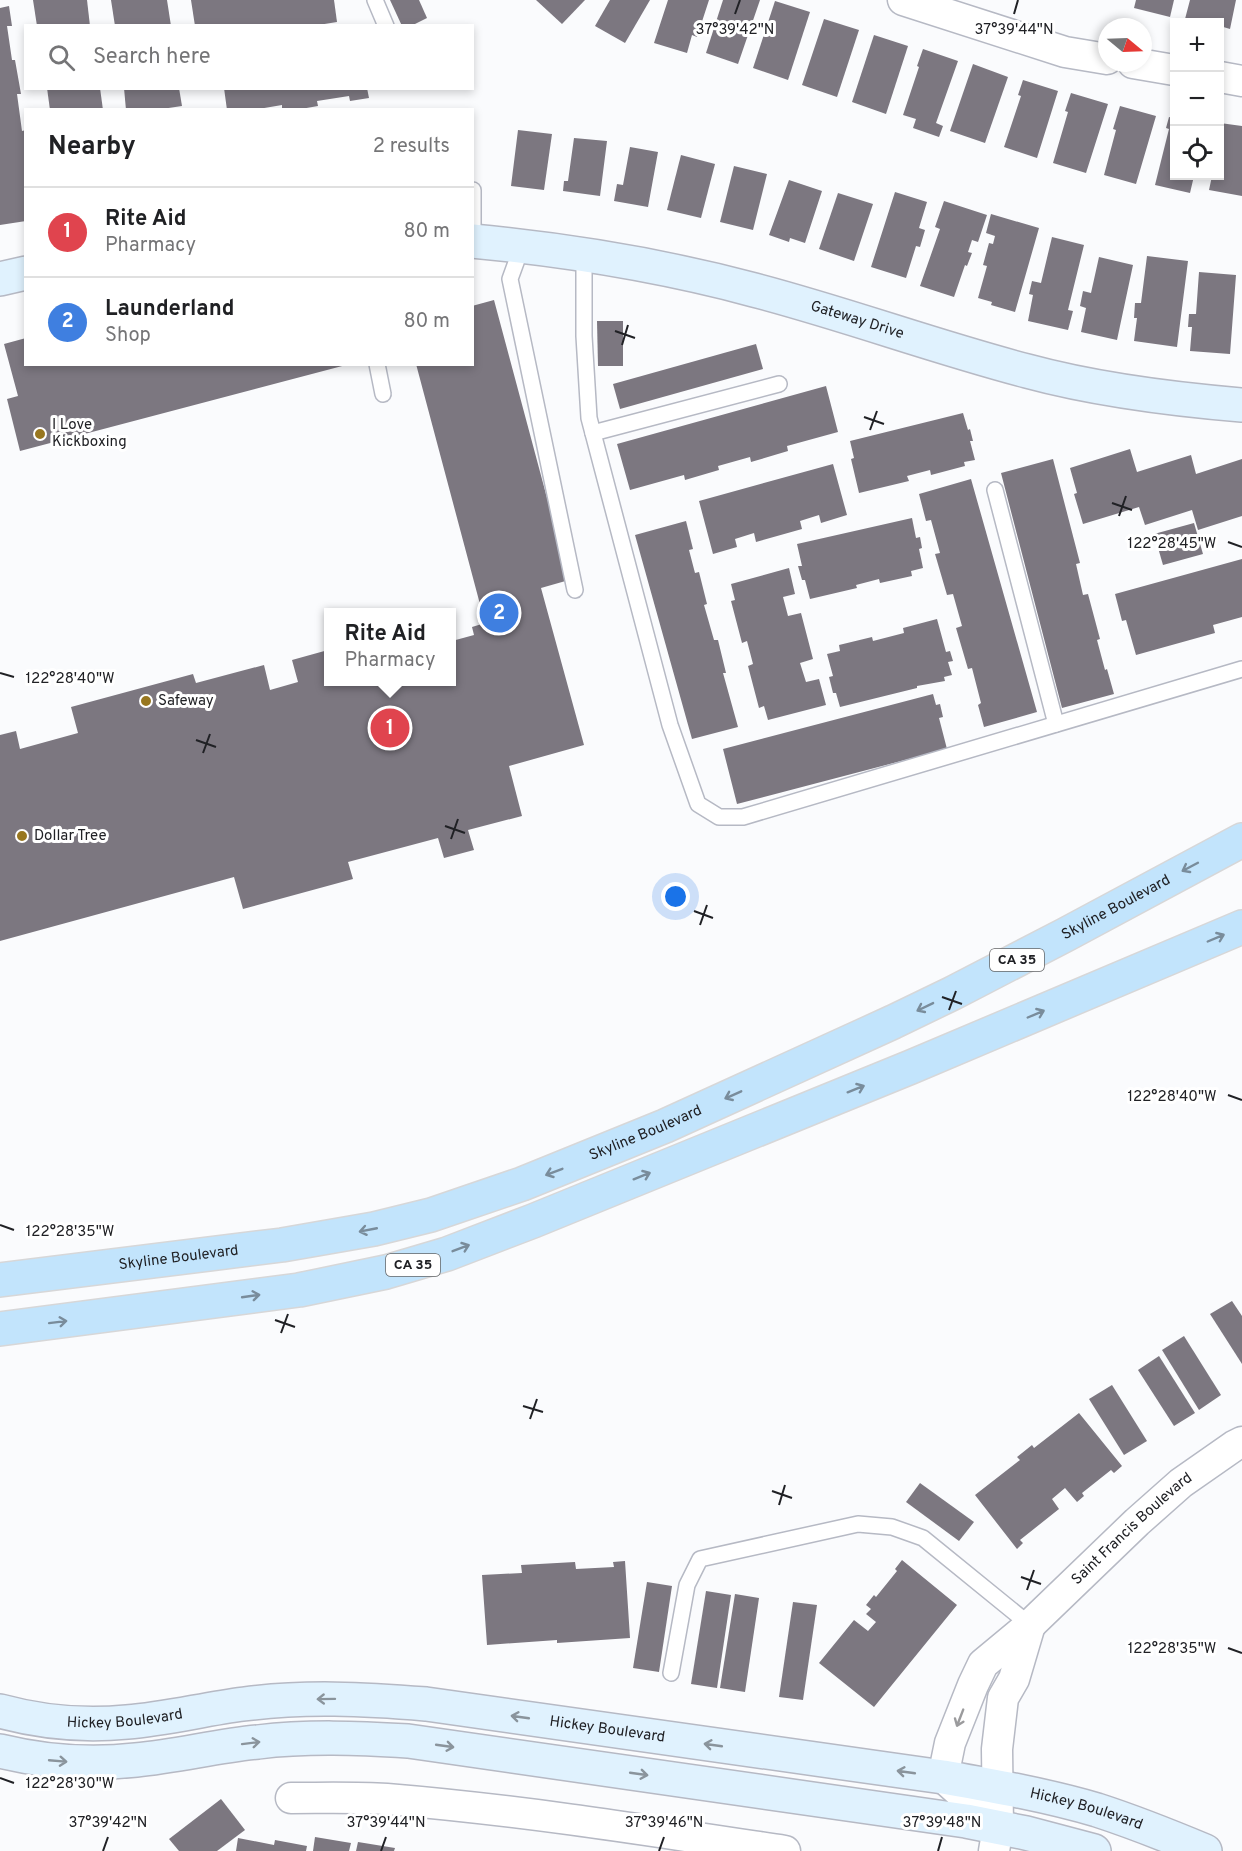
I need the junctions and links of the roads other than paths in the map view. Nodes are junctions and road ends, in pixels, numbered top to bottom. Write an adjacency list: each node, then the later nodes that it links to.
1 (375, 0): 3 (lane)
2 (903, 0): 4 (street)
3 (385, 24)
4 (1098, 58)
5 (1152, 66): 6 (street)
6 (1170, 69)
7 (1224, 78): 8 (street)
8 (1242, 81)
9 (474, 241): 10 (main road, Gateway Drive)
10 (522, 246): 11 (main road, Gateway Drive); 20 (lane)
11 (584, 254): 17 (main road, Gateway Drive); 18 (lane)
12 (24, 273): 13 (main road)
13 (0, 279)
14 (377, 366): 16 (lane)
15 (779, 384): 18 (lane)
16 (383, 394)
17 (1242, 405)
18 (593, 433): 22 (lane)
19 (995, 490): 22 (lane)
20 (575, 590)
21 (1242, 669): 22 (lane)
22 (1056, 724)
23 (1242, 840): 25 (main road, Skyline Boulevard / CA 35, one-way to 25)
24 (1242, 927): 26 (main road, CA 35, one-way to 24)
25 (0, 1280)
26 (0, 1329)
27 (1242, 1442): 28 (street, Saint Francis Boulevard)
28 (1030, 1625): 29 (lane); 32 (street, Saint Francis Boulevard, one-way to 32); 33 (street, Saint Francis Boulevard)
29 (671, 1673)
30 (0, 1711): 32 (main road, Hickey Boulevard, one-way to 30)
31 (0, 1751): 35 (main road, one-way to 35)
32 (943, 1777): 33 (main road, Hickey Boulevard); 35 (street)
33 (998, 1787): 35 (street, Saint Francis Boulevard); 38 (main road, Hickey Boulevard)
34 (291, 1798): 36 (street)
35 (996, 1839): 37 (main road)
36 (785, 1851)
37 (1094, 1851)
38 (1205, 1851)

